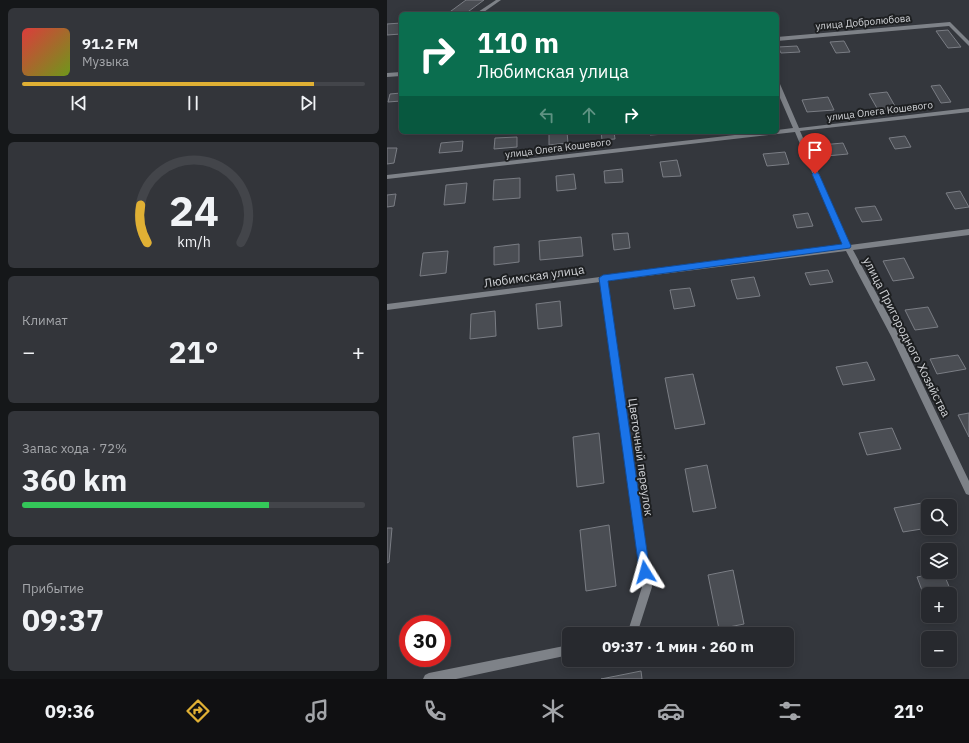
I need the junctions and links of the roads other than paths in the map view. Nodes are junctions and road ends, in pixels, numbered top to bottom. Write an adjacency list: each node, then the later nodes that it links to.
1 (499, 0): 2 (street)
2 (482, 12)
3 (779, 39): 4 (street, улица Добролюбова)
4 (969, 44)
5 (399, 74): 6 (street)
6 (387, 75)
7 (779, 89): 9 (street, улица Пригородного Хозяйства)
8 (969, 110): 9 (street, улица Олега Кошевого)
9 (796, 130): 10 (street, улица Олега Кошевого); 14 (street, улица Пригородного Хозяйства)
10 (779, 132)
11 (762, 134): 12 (street, улица Олега Кошевого)
12 (387, 178)
13 (969, 232): 14 (street, Любимская улица)
14 (847, 246): 15 (street, Любимская улица); 17 (street, улица Пригородного Хозяйства)
15 (603, 278): 16 (street, Любимская улица); 18 (street, Цветочный переулок)
16 (387, 307)
17 (969, 491)
18 (635, 627)
19 (562, 651): 20 (street)
20 (429, 679)

